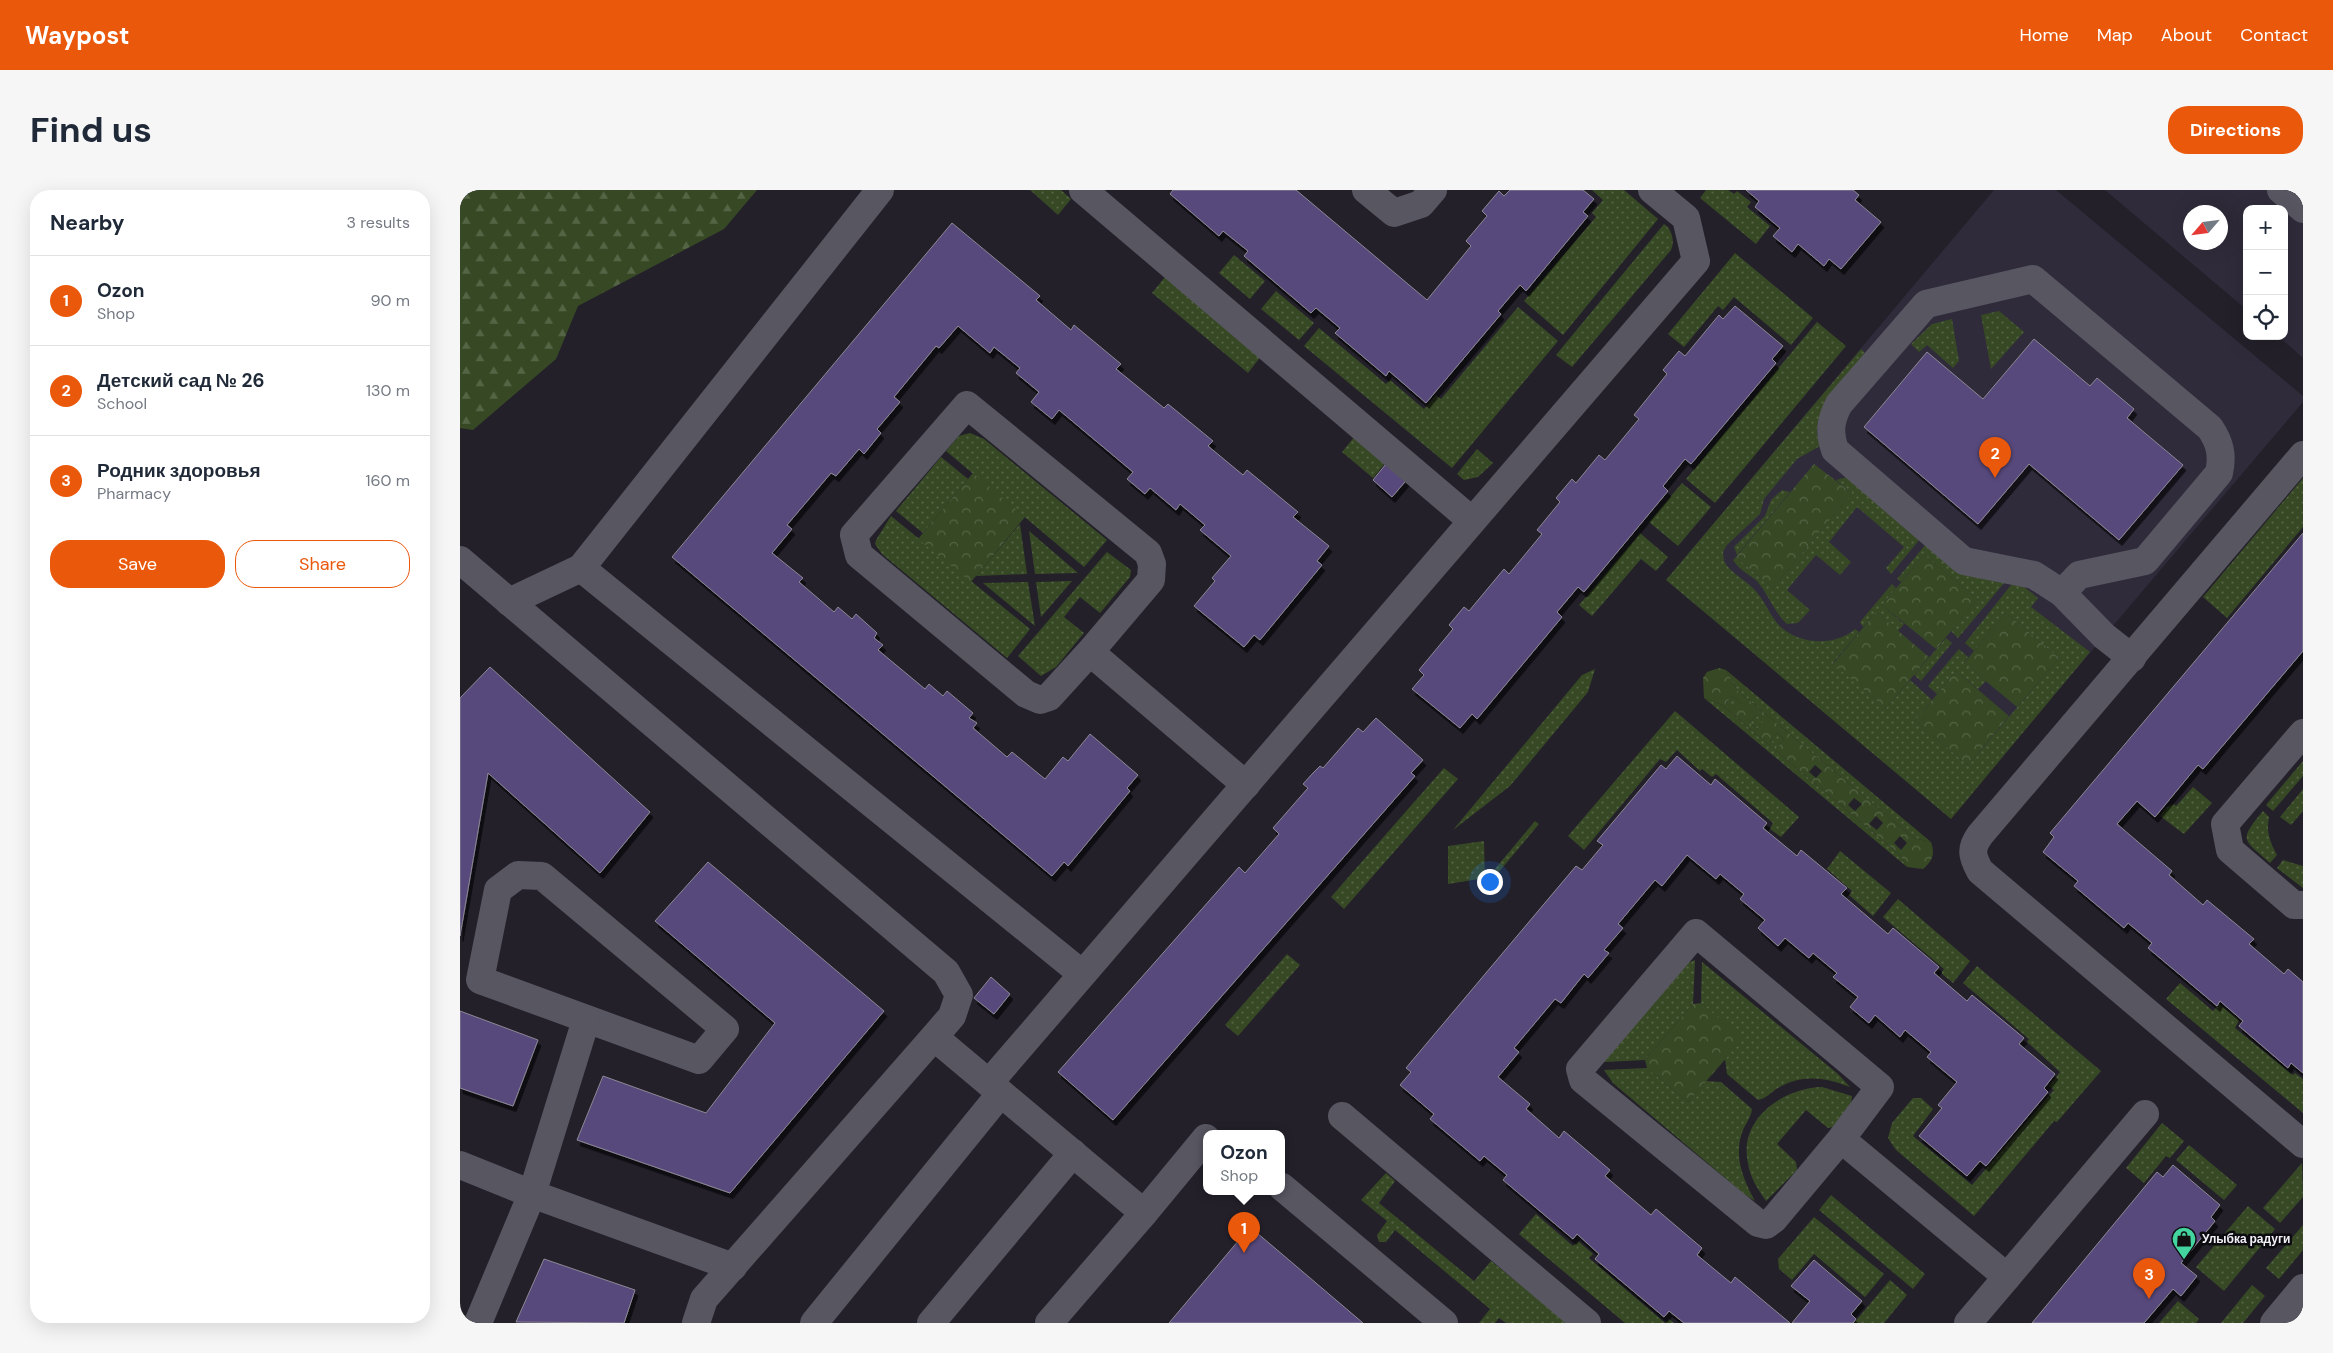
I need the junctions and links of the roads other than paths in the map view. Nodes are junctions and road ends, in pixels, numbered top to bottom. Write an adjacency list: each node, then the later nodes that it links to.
1 (880, 190): 11 (street)
2 (1083, 190): 9 (street)
3 (1366, 190): 4 (street)
4 (1433, 190)
5 (1652, 190): 9 (street)
6 (2280, 190): 7 (street)
7 (2303, 209)
8 (2303, 455): 15 (street)
9 (1471, 520): 17 (street)
10 (460, 560): 13 (street)
11 (581, 568): 13 (street); 19 (street)
12 (2062, 593): 12 (street); 15 (street)
13 (509, 602): 21 (street)
14 (1090, 652): 14 (street); 17 (street)
15 (2132, 658): 27 (street)
16 (2303, 733): 18 (street)
17 (1246, 785): 19 (street)
18 (2303, 905)
19 (1081, 973): 22 (street)
20 (586, 1020): 20 (street); 31 (street)
21 (934, 1037): 22 (street); 33 (street)
22 (995, 1088): 28 (street); 38 (street)
23 (2145, 1114): 34 (street)
24 (1342, 1116): 42 (street)
25 (1841, 1139): 25 (street); 34 (street)
26 (1203, 1142): 32 (street)
27 (2303, 1144)
28 (1073, 1153): 32 (street); 39 (street)
29 (460, 1166): 31 (street)
30 (1285, 1190): 41 (street)
31 (532, 1194): 33 (street); 36 (street)
32 (1144, 1213): 40 (street)
33 (733, 1267): 37 (street)
34 (2007, 1277): 43 (street)
35 (2303, 1288): 44 (street)
36 (478, 1323)
37 (696, 1323)
38 (814, 1323)
39 (931, 1323)
40 (1049, 1323)
41 (1444, 1323)
42 (1588, 1323)
43 (1968, 1323)
44 (2274, 1323)

